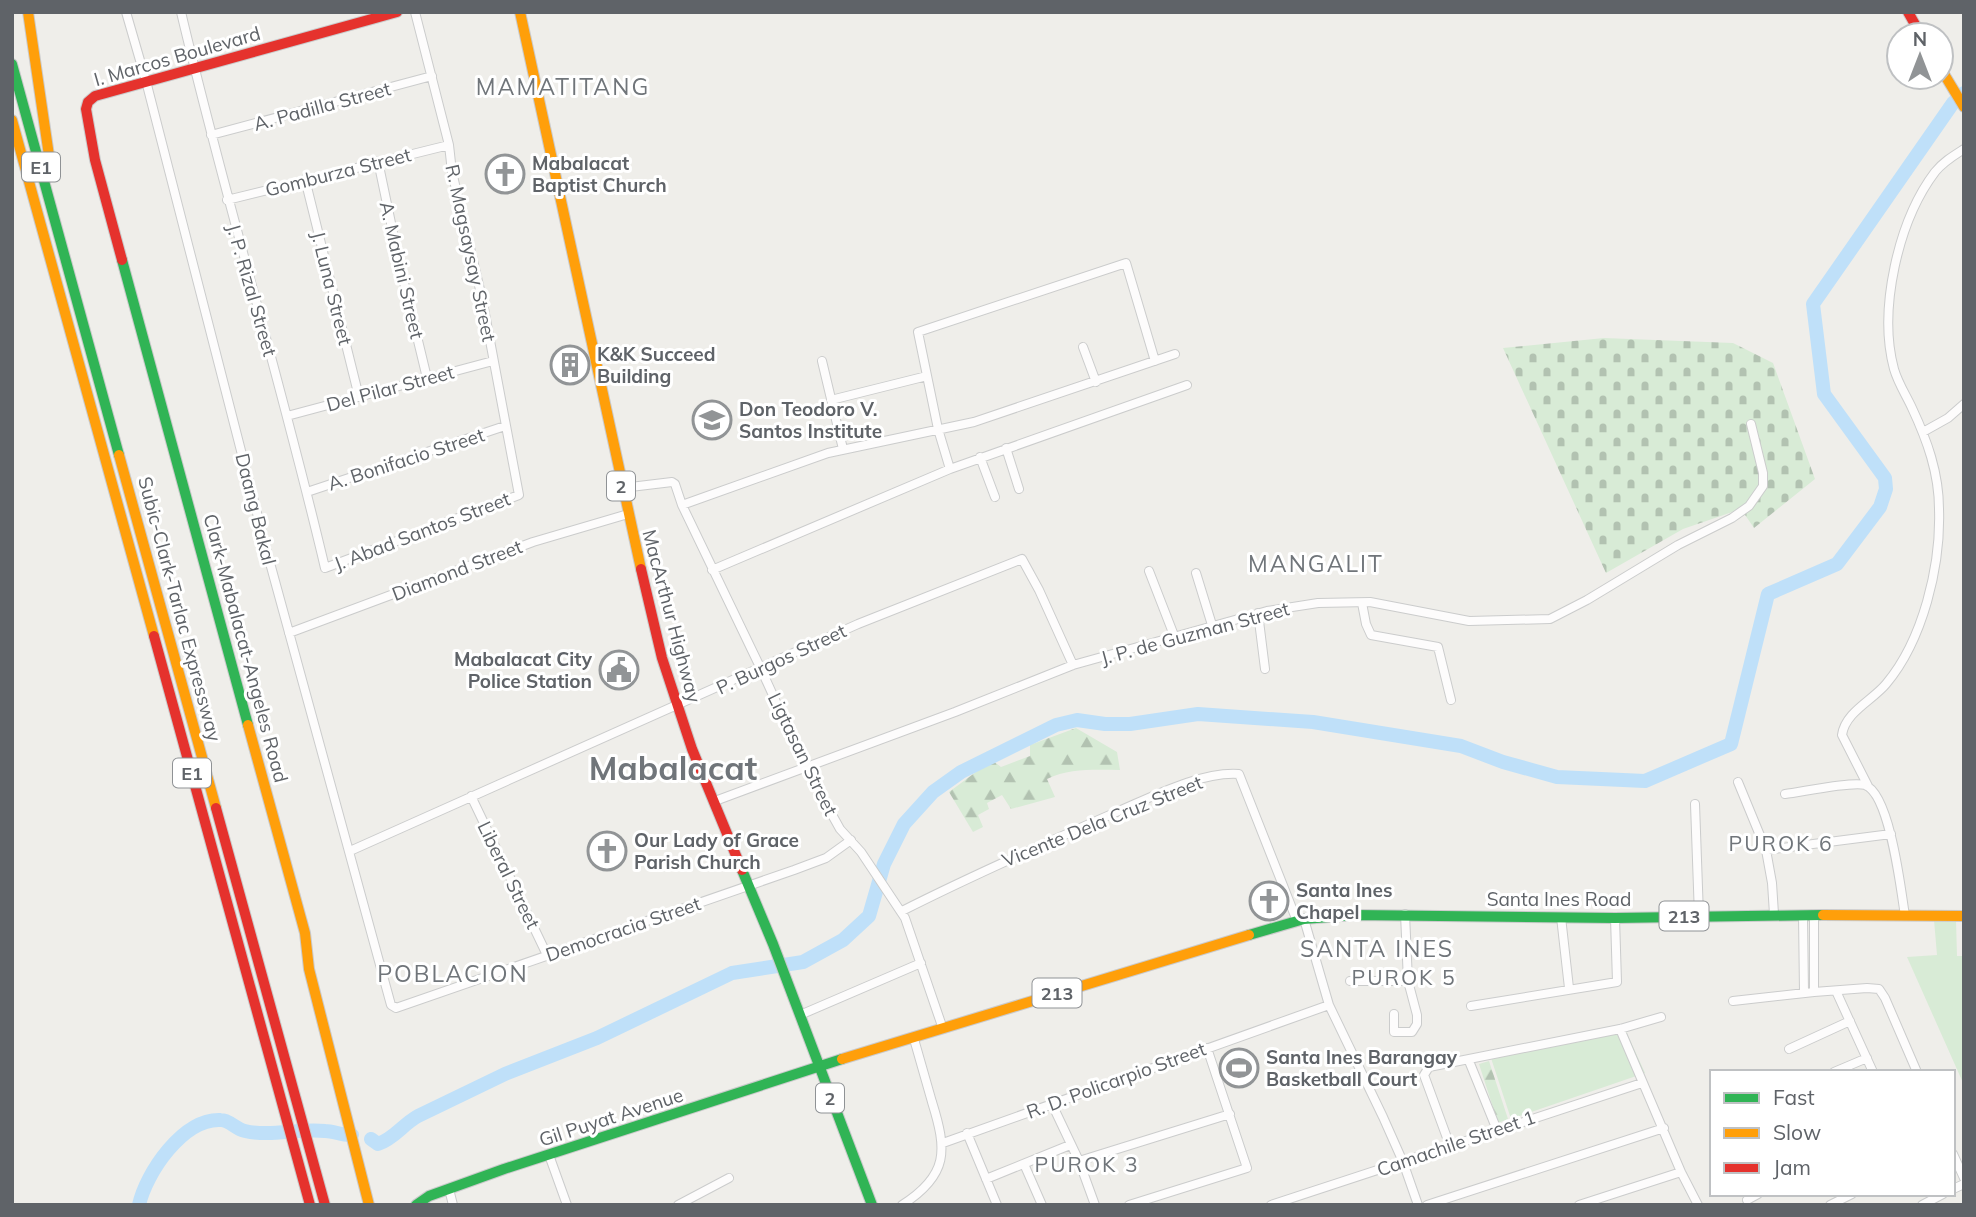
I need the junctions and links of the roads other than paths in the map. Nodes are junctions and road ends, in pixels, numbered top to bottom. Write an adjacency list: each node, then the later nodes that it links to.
1 (28, 12): 21 (main road)
2 (126, 12): 10 (street, Daang Bakal)
3 (181, 12): 8 (street, J. P. Rizal Street)
4 (397, 12): 8 (main road, I. Marcos Boulevard)
5 (415, 12): 9 (street, R. Magsaysay Street)
6 (520, 12): 43 (main road, MacArthur Highway / 2)
7 (12, 64): 21 (main road, Subic-Clark-Tarlac Expressway / E1)
8 (194, 68): 10 (main road, I. Marcos Boulevard); 15 (street, J. P. Rizal Street)
9 (432, 76): 15 (street, A. Padilla Street); 16 (street, R. Magsaysay Street)
10 (146, 81): 12 (main road, I. Marcos Boulevard); 57 (street, Daang Bakal)
11 (1954, 91): 13 (main road)
12 (88, 102): 142 (main road, Clark-Mabalacat-Angeles Road)
13 (1964, 107)
14 (12, 120): 140 (main road, Subic-Clark-Tarlac Expressway / E1)
15 (211, 135): 20 (street, J. P. Rizal Street)
16 (449, 145): 18 (street, Gomburza Street); 24 (street, R. Magsaysay Street)
17 (1964, 149): 38 (street)
18 (379, 162): 19 (street, Gomburza Street); 28 (street, A. Mabini Street)
19 (305, 179): 20 (street, Gomburza Street); 31 (street, J. Luna Street)
20 (227, 200): 34 (street, J. P. Rizal Street)
21 (69, 270): 141 (main road, Subic-Clark-Tarlac Expressway / E1)
22 (1083, 346): 29 (street)
23 (1175, 354): 26 (street)
24 (493, 361): 28 (street, Del Pilar Street); 36 (street, R. Magsaysay Street)
25 (822, 361): 32 (street)
26 (1155, 361): 27 (street); 29 (street)
27 (927, 376): 32 (street); 37 (street)
28 (427, 378): 31 (street, Del Pilar Street)
29 (1096, 382): 37 (street)
30 (1187, 384): 39 (street)
31 (359, 397): 34 (street, Del Pilar Street)
32 (831, 400): 40 (street)
33 (1964, 404): 38 (street)
34 (288, 416): 45 (street, J. P. Rizal Street)
35 (1751, 424): 54 (street, J. P. de Guzman Street)
36 (505, 426): 45 (street, A. Bonifacio Street); 46 (street, R. Magsaysay Street)
37 (938, 429): 40 (street); 42 (street)
38 (1923, 432): 66 (street)
39 (1006, 448): 41 (street); 44 (street)
40 (843, 449): 48 (street)
41 (980, 457): 42 (street); 47 (street)
42 (950, 469): 51 (street)
43 (622, 488): 48 (street, Ligtasan Street); 49 (main road, MacArthur Highway / 2)
44 (1019, 489)
45 (307, 492): 50 (street, J. P. Rizal Street)
46 (519, 495): 50 (street, J. Abad Santos Street)
47 (995, 498)
48 (682, 505): 51 (street, Ligtasan Street)
49 (628, 514): 57 (street, Diamond Street); 63 (main road, MacArthur Highway / 2)
50 (325, 568)
51 (712, 570): 60 (street, Ligtasan Street)
52 (1149, 571): 58 (street)
53 (1196, 573): 56 (street)
54 (1362, 603): 55 (street, J. P. de Guzman Street); 62 (street)
55 (1258, 613): 56 (street, J. P. de Guzman Street); 61 (street)
56 (1212, 625): 58 (street, J. P. de Guzman Street)
57 (289, 633): 74 (street, Daang Bakal)
58 (1175, 638): 59 (street, J. P. de Guzman Street)
59 (1073, 665): 60 (street, P. Burgos Street); 64 (street, J. P. de Guzman Street)
60 (761, 669): 63 (street, P. Burgos Street); 64 (street, Ligtasan Street)
61 (1265, 669)
62 (1451, 700)
63 (677, 706): 68 (street, P. Burgos Street); 69 (main road, MacArthur Highway / 2)
64 (806, 768): 69 (street, J. P. de Guzman Street); 72 (street, Ligtasan Street)
65 (1738, 782): 73 (street)
66 (1868, 786): 67 (street); 71 (street)
67 (1785, 794)
68 (471, 796): 74 (street, P. Burgos Street); 88 (street, Liberal Street)
69 (715, 801): 75 (main road, MacArthur Highway / 2)
70 (1695, 804): 80 (street)
71 (1891, 834): 73 (street); 81 (street)
72 (851, 841): 75 (street, Democracia Street); 76 (street, Ligtasan Street)
73 (1766, 850): 78 (street)
74 (350, 851): 99 (street, Daang Bakal)
75 (749, 885): 88 (street, Democracia Street); 103 (main road, MacArthur Highway / 2)
76 (902, 911): 85 (street, Vicente Dela Cruz Street); 89 (street, Ligtasan Street)
77 (1405, 914): 83 (main road, Santa Ines Road / 213); 85 (main road, 213); 93 (street)
78 (1774, 915): 79 (main road, Santa Ines Road / 213); 80 (main road, Santa Ines Road / 213)
79 (1808, 915): 81 (main road, Santa Ines Road / 213); 86 (street); 87 (street)
80 (1699, 916): 84 (main road, Santa Ines Road / 213)
81 (1905, 916): 82 (main road, Santa Ines Road / 213)
82 (1964, 916)
83 (1561, 917): 84 (main road, Santa Ines Road / 213); 94 (street)
84 (1615, 918): 94 (street)
85 (1300, 920): 100 (street); 106 (main road, 213)
86 (1814, 944): 87 (street); 91 (street)
87 (1804, 945): 90 (street)
88 (547, 954): 99 (street, Democracia Street)
89 (921, 962): 103 (street); 106 (street, Ligtasan Street)
90 (1804, 968): 91 (street); 97 (street)
91 (1814, 968): 96 (street)
92 (1350, 981): 93 (street)
93 (1408, 981): 102 (street)
94 (1569, 988): 101 (street)
95 (1836, 991): 96 (street); 105 (street); 116 (street)
96 (1814, 992): 97 (street)
97 (1804, 993): 98 (street)
98 (1733, 1000)
99 (391, 1005)
100 (1329, 1005): 109 (street, R. D. Policarpio Street); 129 (street)
101 (1471, 1006)
102 (1394, 1014)
103 (800, 1015): 113 (main road, MacArthur Highway / 2)
104 (1661, 1017): 107 (street)
105 (1850, 1021): 110 (street); 111 (street)
106 (943, 1029): 108 (main road, 213)
107 (1620, 1029): 112 (street); 117 (street)
108 (914, 1039): 113 (main road, 213); 123 (street)
109 (1207, 1048): 118 (street, R. D. Policarpio Street); 119 (street)
110 (1789, 1049)
111 (1867, 1058): 114 (street); 115 (street)
112 (1469, 1061): 121 (street); 125 (street)
113 (818, 1068): 126 (main road, Gil Puyat Avenue / 213); 146 (main road, MacArthur Highway / 2)
114 (1839, 1070)
115 (1872, 1070)
116 (1916, 1070)
117 (1642, 1083): 120 (street); 121 (street, Camachile Street 1)
118 (1051, 1102): 122 (street, R. D. Policarpio Street); 124 (street)
119 (1230, 1114): 128 (street); 138 (street)
120 (1664, 1128): 131 (street); 154 (street)
121 (1497, 1130): 125 (street, Camachile Street 1)
122 (967, 1133): 123 (street, R. D. Policarpio Street); 134 (street)
123 (943, 1143): 147 (street)
124 (1070, 1145): 128 (street); 130 (street)
125 (1450, 1146): 129 (street, Camachile Street 1)
126 (549, 1155): 135 (main road, Gil Puyat Avenue / 213); 144 (street)
127 (1955, 1158): 133 (street)
128 (1079, 1161): 150 (street)
129 (1403, 1162): 152 (street, Camachile Street 1); 153 (street)
130 (1024, 1164): 134 (street); 149 (street)
131 (1681, 1172): 155 (street); 156 (street)
132 (729, 1178): 145 (street)
133 (1964, 1178)
134 (986, 1180): 148 (street)
135 (449, 1189): 139 (main road, Gil Puyat Avenue / 213); 143 (street)
136 (1848, 1196): 157 (street)
137 (1939, 1196): 158 (street)
138 (1157, 1200): 151 (street)
139 (416, 1204)
140 (310, 1205)
141 (325, 1205)
142 (369, 1205)
143 (453, 1205)
144 (567, 1205)
145 (678, 1205)
146 (872, 1205)
147 (902, 1205)
148 (997, 1205)
149 (1042, 1205)
150 (1095, 1205)
151 (1129, 1205)
152 (1271, 1205)
153 (1418, 1205)
154 (1427, 1205)
155 (1579, 1205)
156 (1698, 1205)
157 (1830, 1205)
158 (1922, 1205)

